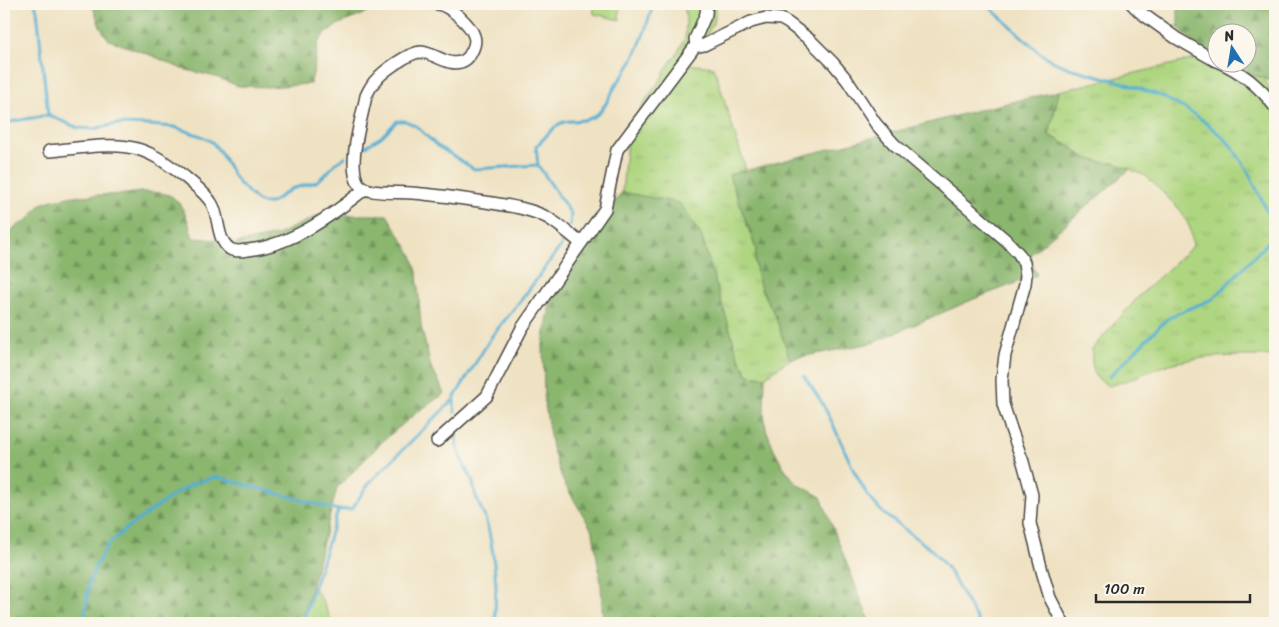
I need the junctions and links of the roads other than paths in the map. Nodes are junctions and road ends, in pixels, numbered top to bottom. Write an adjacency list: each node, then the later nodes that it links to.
1 (438, 4): 9 (street)
2 (707, 4): 4 (street)
3 (1132, 4): 5 (street)
4 (696, 45): 10 (street); 12 (street)
5 (1206, 55)
6 (1237, 72): 7 (street)
7 (1275, 107)
8 (49, 150): 9 (street)
9 (365, 189): 10 (street)
10 (581, 243): 11 (street)
11 (437, 441)
12 (1063, 623)

